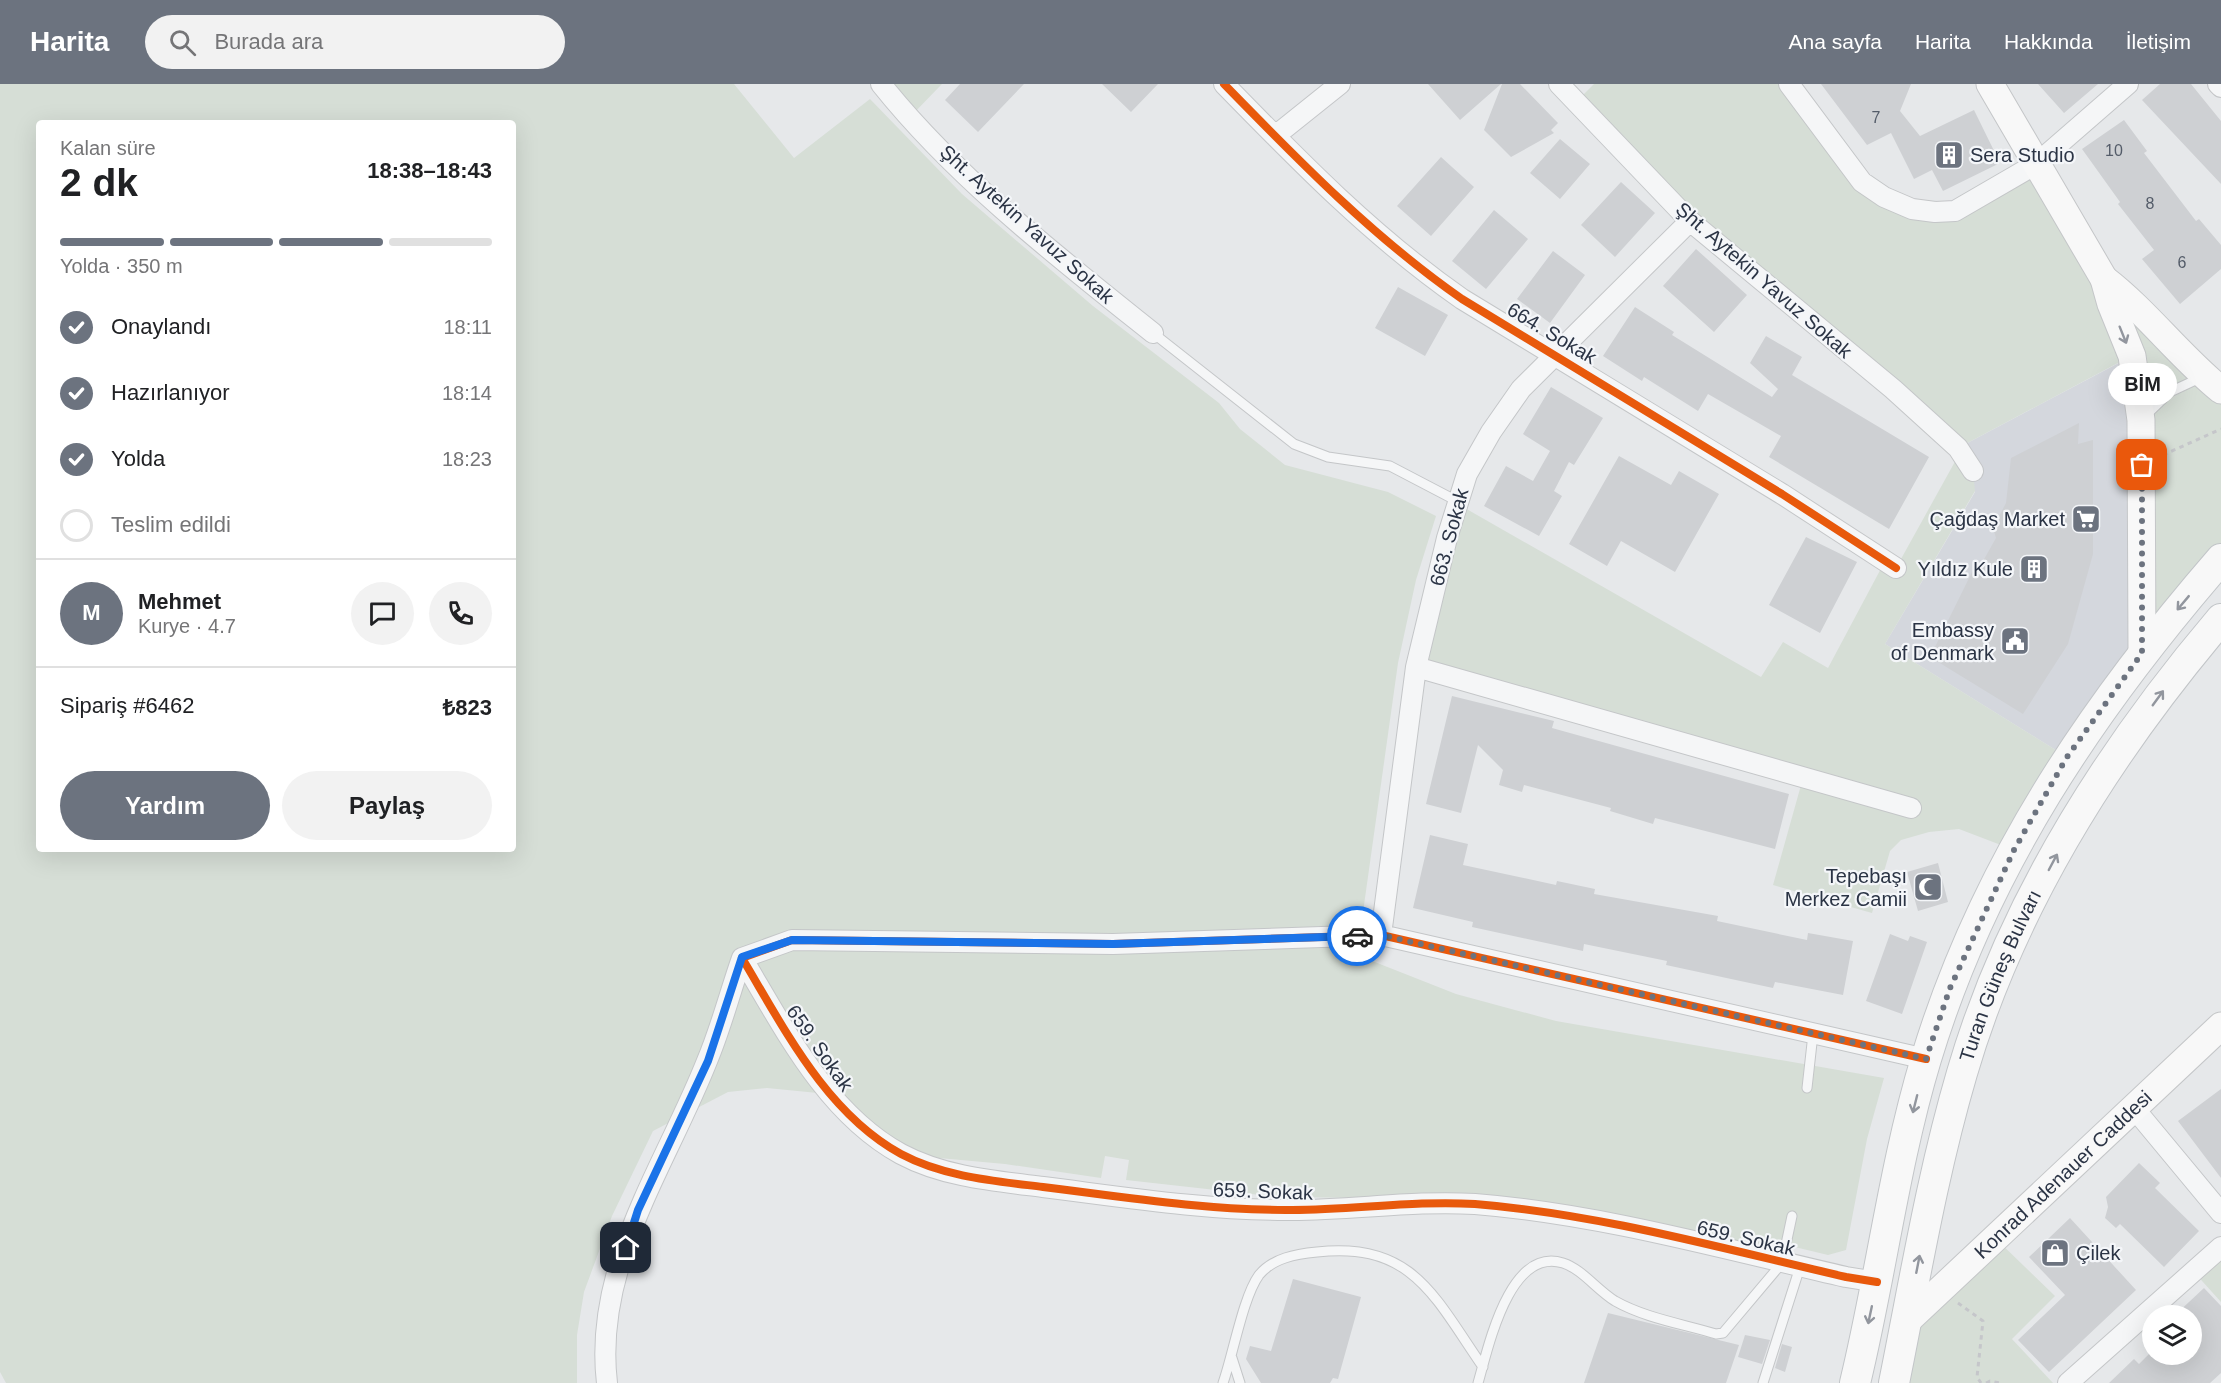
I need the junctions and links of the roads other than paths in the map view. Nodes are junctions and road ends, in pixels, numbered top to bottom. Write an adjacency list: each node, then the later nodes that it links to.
1 (881, 84): 12 (street, Şht. Aytekin Yavuz Sokak)
2 (1224, 84): 8 (street, 664. Sokak)
3 (1340, 84): 8 (street)
4 (1559, 84): 10 (street, Şht. Aytekin Yavuz Sokak)
5 (1789, 84): 9 (street)
6 (1990, 84): 9 (main road)
7 (2128, 84): 9 (street)
8 (1275, 136): 13 (street, 664. Sokak)
9 (2037, 164): 11 (main road)
10 (1690, 221): 13 (street, 663. Sokak); 16 (street, Şht. Aytekin Yavuz Sokak)
11 (2104, 279): 14 (main road); 15 (main road, one-way to 15)
12 (1153, 333): 17 (lane)
13 (1555, 354): 17 (street, 663. Sokak); 19 (street, 664. Sokak)
14 (2213, 383): 15 (lane)
15 (2140, 420): 21 (main road)
16 (1973, 471)
17 (1457, 501): 22 (street, 663. Sokak)
18 (2221, 559): 21 (main road, Turan Güneş Bulvarı, one-way to 21)
19 (1896, 568)
20 (2221, 619): 36 (main road, Turan Güneş Bulvarı, one-way to 20)
21 (2142, 653): 28 (main road, Turan Güneş Bulvarı)
22 (1416, 667): 23 (street); 24 (street, 663. Sokak)
23 (1911, 808)
24 (1381, 935): 25 (street); 27 (street)
25 (742, 957): 34 (street, 659. Sokak); 39 (street)
26 (2221, 1026): 30 (main road, Konrad Adenauer Caddesi)
27 (1813, 1034): 28 (street); 29 (lane)
28 (1926, 1059): 35 (main road, Turan Güneş Bulvarı, one-way to 35)
29 (1807, 1088)
30 (2133, 1107): 31 (street); 36 (main road, Konrad Adenauer Caddesi)
31 (2221, 1214)
32 (1792, 1216): 34 (lane)
33 (2221, 1247): 46 (street)
34 (1791, 1265): 35 (street, 659. Sokak); 38 (lane); 43 (lane)
35 (1877, 1282): 44 (main road, Turan Güneş Bulvarı, one-way to 44)
36 (1906, 1321): 45 (main road, Turan Güneş Bulvarı)
37 (1232, 1358): 38 (lane); 40 (lane); 41 (lane)
38 (1483, 1367): 42 (lane)
39 (607, 1383)
40 (1223, 1383)
41 (1240, 1383)
42 (1478, 1383)
43 (1763, 1383)
44 (1855, 1383)
45 (1894, 1383)
46 (2068, 1383)

